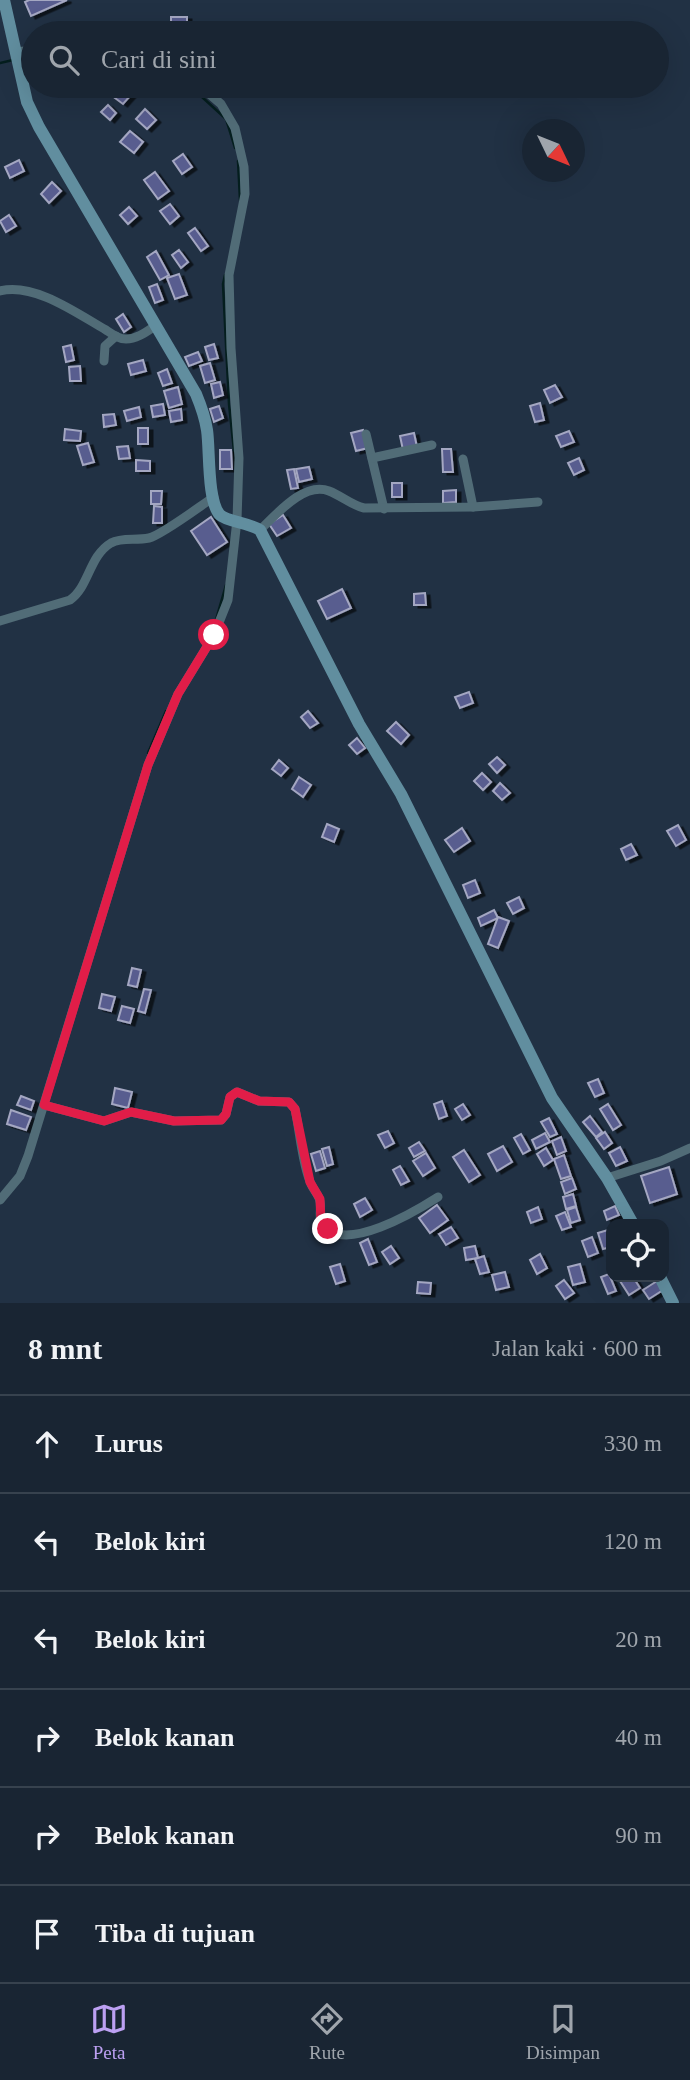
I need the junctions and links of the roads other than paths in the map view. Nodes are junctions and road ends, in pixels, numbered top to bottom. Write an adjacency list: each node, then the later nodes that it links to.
1 (4, 0): 3 (main road)
2 (21, 52): 3 (street)
3 (16, 53): 4 (main road)
4 (21, 73)
5 (26, 98): 8 (main road)
6 (214, 98): 19 (street)
7 (0, 290): 9 (street)
8 (155, 326): 9 (street); 15 (main road)
9 (116, 336): 10 (street)
10 (104, 361)
11 (366, 434): 13 (street)
12 (432, 446): 13 (street)
13 (372, 458): 18 (street)
14 (463, 459): 17 (street)
15 (214, 497): 19 (main road); 21 (street)
16 (538, 502): 17 (street)
17 (473, 508): 18 (street)
18 (384, 509): 20 (street)
19 (232, 520): 20 (main road); 22 (street)
20 (260, 530): 24 (main road)
21 (0, 621)
22 (44, 1105): 25 (street); 26 (street)
23 (690, 1147): 24 (street)
24 (607, 1178): 27 (main road)
25 (438, 1197)
26 (0, 1200)
27 (630, 1219)
28 (662, 1282): 29 (main road)
29 (673, 1303)

